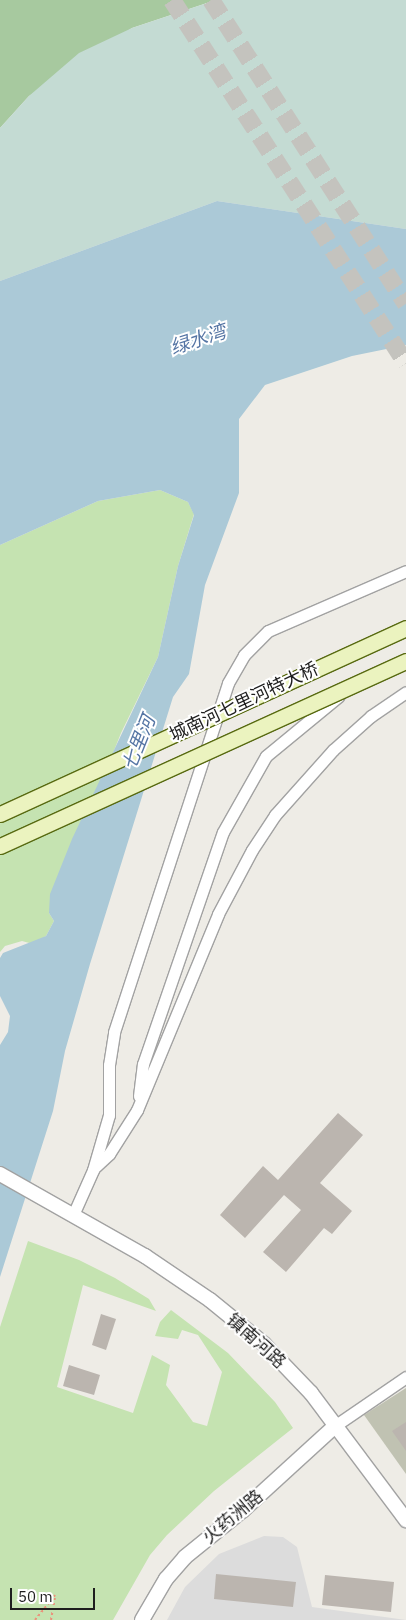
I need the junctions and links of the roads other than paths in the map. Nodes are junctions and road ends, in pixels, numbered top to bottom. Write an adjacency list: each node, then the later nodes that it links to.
1 (406, 570): 9 (street)
2 (406, 628): 6 (main road, 城南河七里河特大桥, bridge)
3 (406, 661): 4 (main road, 城南河七里河特大桥, bridge)
4 (353, 685): 7 (main road, 城南河七里河特大桥, bridge); 8 (street, bridge)
5 (406, 692): 8 (street)
6 (0, 814)
7 (0, 846)
8 (137, 1110): 9 (street)
9 (93, 1170): 11 (street)
10 (0, 1174): 11 (street, 镇南河路)
11 (68, 1212): 13 (street, 镇南河路)
12 (406, 1377): 13 (street)
13 (336, 1425): 14 (street, 镇南河路); 15 (street, 火药洲路)
14 (406, 1520)
15 (142, 1620)

